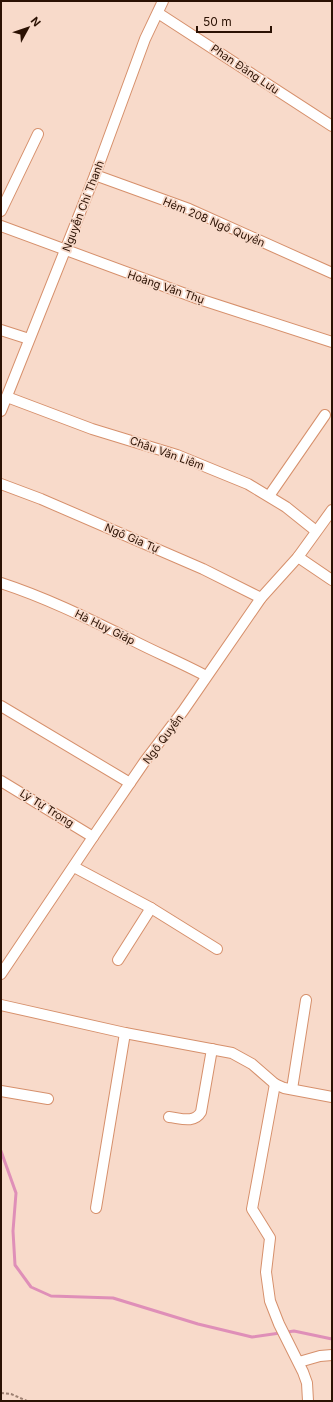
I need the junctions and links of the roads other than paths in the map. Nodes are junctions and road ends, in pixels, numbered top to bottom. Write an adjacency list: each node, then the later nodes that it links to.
1 (163, 1): 2 (street, Nguyễn Chí Thanh)
2 (158, 13): 3 (street, Phan Đăng Lưu); 5 (street, Nguyễn Chí Thanh)
3 (332, 126)
4 (38, 134): 6 (street)
5 (95, 175): 8 (street, Nguyễn Chí Thanh); 9 (street, Hẻm 208 Ngô Quyền)
6 (1, 212)
7 (1, 226): 8 (street, Hoàng Văn Thụ)
8 (66, 250): 11 (street, Nguyễn Chí Thanh); 12 (street, Hoàng Văn Thụ)
9 (331, 269)
10 (1, 330): 11 (street)
11 (29, 339): 13 (street, Nguyễn Chí Thanh)
12 (332, 342)
13 (7, 397): 14 (street, Nguyễn Chí Thanh); 17 (street, Châu Văn Liêm)
14 (1, 411)
15 (325, 415): 17 (street)
16 (1, 484): 23 (street, Ngô Gia Tự)
17 (269, 496): 19 (street, Châu Văn Liêm)
18 (332, 510): 19 (street, Ngô Quyền)
19 (316, 531): 20 (street, Ngô Quyền)
20 (298, 557): 21 (street); 23 (street, Ngô Quyền)
21 (332, 580)
22 (1, 583): 24 (street, Hà Huy Giáp)
23 (261, 598): 24 (street, Ngô Quyền)
24 (206, 676): 27 (street, Ngô Quyền)
25 (1, 706): 27 (street)
26 (1, 781): 28 (street, Lý Tự Trọng)
27 (130, 783): 28 (street, Ngô Quyền)
28 (93, 837): 29 (street, Ngô Quyền)
29 (74, 867): 30 (street); 32 (street, Ngô Quyền)
30 (151, 908): 31 (street); 33 (street)
31 (216, 949)
32 (5, 960): 34 (street, Ngô Quyền)
33 (118, 960)
34 (1, 974)
35 (306, 1000): 40 (street)
36 (1, 1005): 37 (street)
37 (125, 1033): 38 (street); 45 (street)
38 (212, 1049): 39 (street); 44 (street)
39 (275, 1084): 40 (street); 47 (street)
40 (292, 1090): 42 (street)
41 (1, 1091): 43 (street)
42 (332, 1097)
43 (48, 1099)
44 (169, 1117)
45 (96, 1208)
46 (332, 1355): 47 (street)
47 (299, 1362): 48 (street)
48 (308, 1401)

